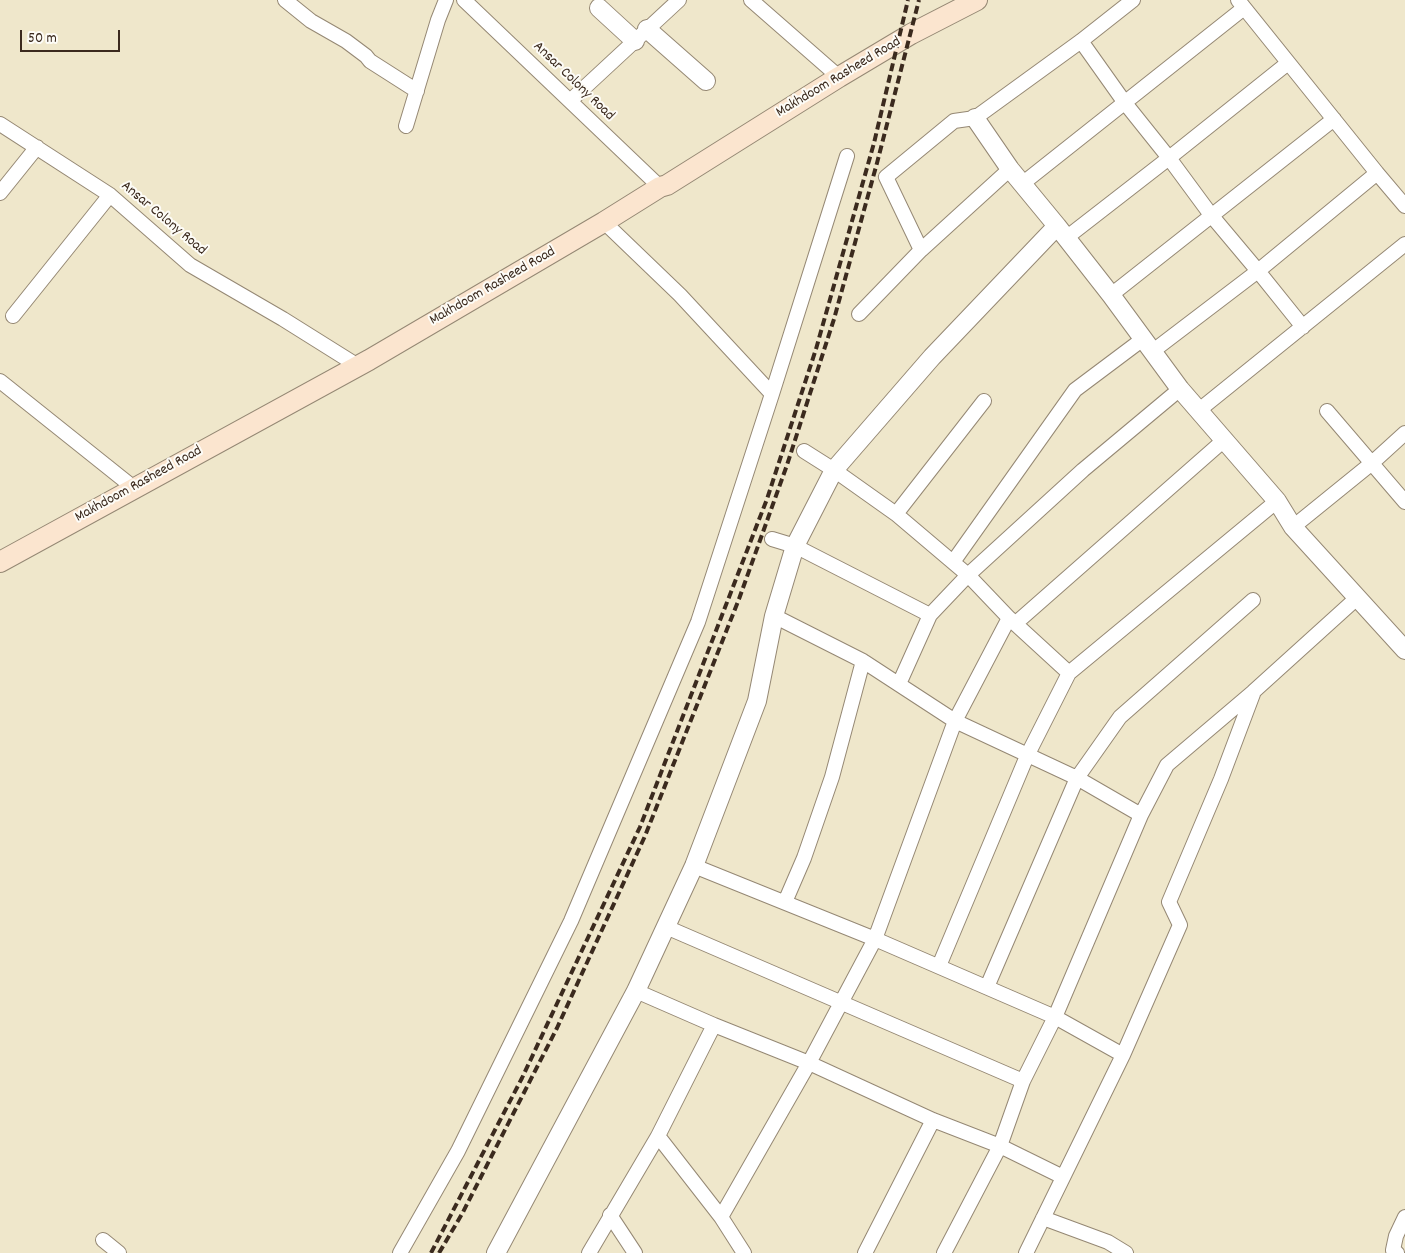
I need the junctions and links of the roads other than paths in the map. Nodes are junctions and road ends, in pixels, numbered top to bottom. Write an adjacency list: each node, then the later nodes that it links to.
1 (285, 0): 15 (street)
2 (446, 0): 15 (street)
3 (464, 0): 16 (street, Ansar Colony Road)
4 (679, 0): 10 (street)
5 (751, 0): 13 (street)
6 (977, 0): 13 (main road, Makhdoom Rasheed Road)
7 (1133, 0): 11 (street)
8 (1241, 4): 12 (street); 17 (street)
9 (599, 8): 10 (street)
10 (641, 35): 14 (street); 16 (street)
11 (1081, 41): 17 (street); 18 (street)
12 (1288, 63): 19 (street); 24 (street)
13 (839, 77): 28 (main road, Makhdoom Rasheed Road)
14 (706, 81)
15 (417, 91): 21 (street)
16 (570, 101): 28 (street, Ansar Colony Road)
17 (1125, 102): 24 (street); 27 (street)
18 (975, 118): 25 (street); 36 (street)
19 (1334, 119): 26 (street); 32 (street)
20 (0, 124): 22 (street, Ansar Colony Road)
21 (406, 126)
22 (37, 147): 29 (street); 30 (street, Ansar Colony Road)
23 (847, 156): 46 (street)
24 (1169, 158): 32 (street); 34 (street)
25 (1010, 169): 27 (street); 36 (street)
26 (1377, 173): 31 (street); 37 (street)
27 (1022, 184): 34 (street)
28 (660, 187): 33 (main road, Makhdoom Rasheed Road)
29 (0, 193)
30 (110, 195): 40 (street); 43 (street, Ansar Colony Road)
31 (1405, 206)
32 (1211, 215): 37 (street); 38 (street)
33 (604, 222): 43 (main road, Makhdoom Rasheed Road); 46 (street)
34 (1062, 232): 38 (street); 54 (street)
35 (1405, 244): 41 (street)
36 (921, 250): 39 (street)
37 (1258, 271): 41 (street); 42 (street)
38 (1111, 296): 42 (street)
39 (859, 314)
40 (13, 316)
41 (1304, 327): 48 (street)
42 (1148, 345): 45 (street); 63 (street)
43 (358, 366): 55 (main road, Makhdoom Rasheed Road)
44 (0, 382): 55 (street)
45 (1180, 390): 48 (street); 64 (street)
46 (772, 394): 103 (street)
47 (984, 400): 58 (street)
48 (1198, 411): 51 (street)
49 (1327, 411): 53 (street)
50 (1405, 433): 53 (street)
51 (1223, 441): 56 (street); 69 (street)
52 (804, 451): 54 (street)
53 (1372, 464): 57 (street); 59 (street)
54 (834, 470): 58 (street); 61 (street)
55 (134, 488): 62 (main road, Makhdoom Rasheed Road)
56 (1276, 502): 59 (street); 72 (street)
57 (1405, 502)
58 (896, 514): 63 (street)
59 (1293, 526): 65 (street)
60 (772, 539): 61 (street)
61 (795, 546): 67 (street); 68 (street)
62 (0, 562)
63 (953, 562): 64 (street)
64 (968, 575): 68 (street); 69 (street)
65 (1358, 597): 70 (street); 74 (street)
66 (1253, 600): 77 (street)
67 (774, 616): 71 (street); 79 (street)
68 (930, 616): 73 (street)
69 (1013, 620): 72 (street); 75 (street)
70 (1405, 650)
71 (863, 661): 73 (street); 80 (street)
72 (1069, 673): 76 (street)
73 (899, 684): 75 (street)
74 (1254, 692): 78 (street); 89 (street)
75 (955, 721): 76 (street); 82 (street)
76 (1027, 756): 77 (street); 83 (street)
77 (1077, 778): 78 (street); 84 (street)
78 (1141, 815): 87 (street)
79 (694, 866): 80 (street); 81 (street)
80 (785, 902): 82 (street)
81 (666, 926): 85 (street); 86 (street)
82 (875, 939): 83 (street); 86 (street)
83 (939, 966): 84 (street)
84 (987, 987): 87 (street)
85 (636, 991): 88 (street); 104 (street)
86 (840, 1002): 90 (street); 91 (street)
87 (1055, 1017): 89 (street); 91 (street)
88 (714, 1025): 90 (street); 93 (street)
89 (1123, 1055): 95 (street)
90 (809, 1063): 92 (street); 97 (street)
91 (1023, 1081): 94 (street)
92 (933, 1120): 94 (street); 108 (street)
93 (658, 1136): 96 (street); 97 (street)
94 (1000, 1146): 95 (street); 109 (street)
95 (1063, 1177): 99 (street)
96 (610, 1215): 105 (street); 106 (street)
97 (721, 1217): 107 (street)
98 (1405, 1217): 112 (street)
99 (1043, 1218): 101 (street); 110 (street)
100 (103, 1240): 102 (street)
101 (1104, 1248): 111 (street)
102 (119, 1253)
103 (400, 1253)
104 (496, 1253)
105 (590, 1253)
106 (635, 1253)
107 (744, 1253)
108 (865, 1253)
109 (944, 1253)
110 (1026, 1253)
111 (1126, 1253)
112 (1397, 1253)

